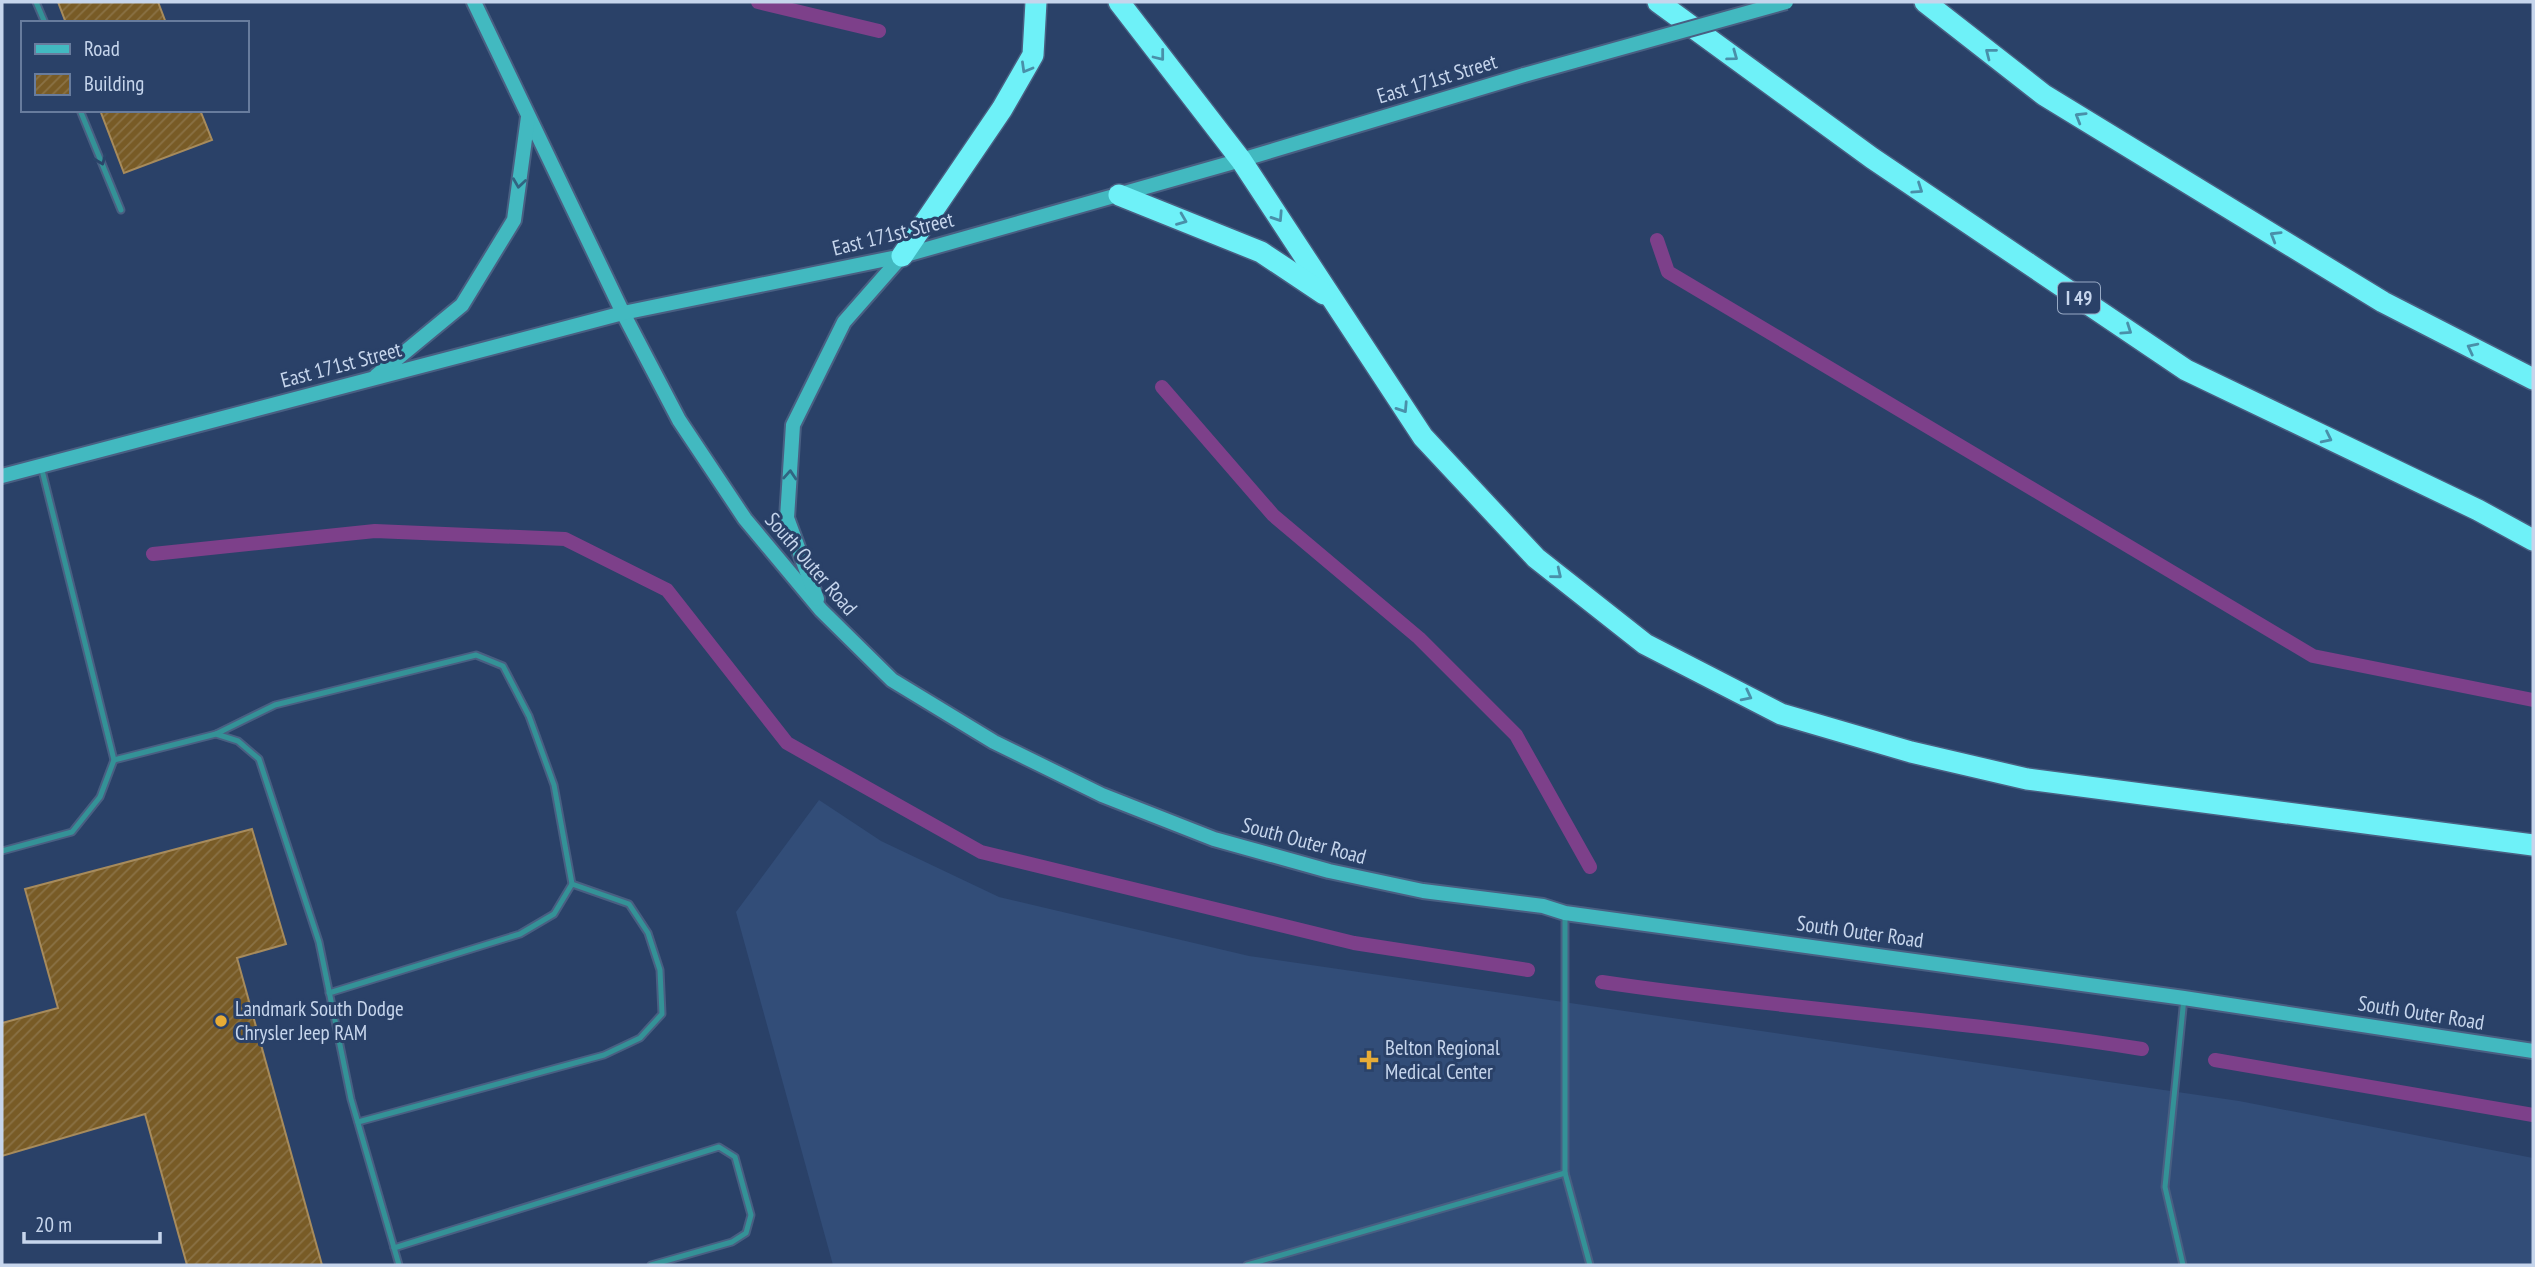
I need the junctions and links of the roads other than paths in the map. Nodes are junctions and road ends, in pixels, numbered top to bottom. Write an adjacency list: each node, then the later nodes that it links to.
1 (36, 2): 8 (lane)
2 (474, 2): 10 (main road, South Outer Road)
3 (1036, 2): 14 (highway, one-way to 14)
4 (1119, 2): 11 (highway, one-way to 11)
5 (1658, 2): 21 (highway, I 49, one-way to 21)
6 (1786, 2): 11 (main road, East 171st Street, bridge)
7 (1925, 2): 18 (highway, one-way to 7)
8 (44, 21)
9 (81, 112): 13 (lane, one-way to 13)
10 (528, 116): 16 (main road, South Outer Road); 17 (main road, one-way to 17)
11 (1241, 160): 12 (main road, East 171st Street); 15 (highway, one-way to 15)
12 (1119, 195): 14 (main road, East 171st Street); 15 (highway, one-way to 15)
13 (121, 209)
14 (902, 256): 16 (main road, East 171st Street); 22 (main road, one-way to 14)
15 (1332, 300): 25 (highway, one-way to 25)
16 (623, 313): 17 (main road, East 171st Street); 22 (main road, South Outer Road)
17 (372, 379): 19 (main road, East 171st Street)
18 (2533, 379)
19 (41, 466): 20 (main road, East 171st Street); 24 (lane)
20 (2, 476)
21 (2533, 540)
22 (821, 610): 28 (main road, South Outer Road)
23 (216, 734): 24 (lane); 27 (lane); 29 (lane)
24 (114, 760): 26 (lane)
25 (2533, 845)
26 (2, 851)
27 (572, 884): 29 (lane); 32 (lane)
28 (1565, 913): 30 (main road, South Outer Road); 33 (lane)
29 (330, 993): 32 (lane)
30 (2184, 998): 31 (main road, South Outer Road); 39 (lane)
31 (2533, 1051)
32 (358, 1122): 34 (lane)
33 (1565, 1173): 37 (lane); 38 (lane)
34 (394, 1248): 35 (lane); 36 (lane)
35 (399, 1265)
36 (651, 1265)
37 (1247, 1265)
38 (1590, 1265)
39 (2183, 1265)

